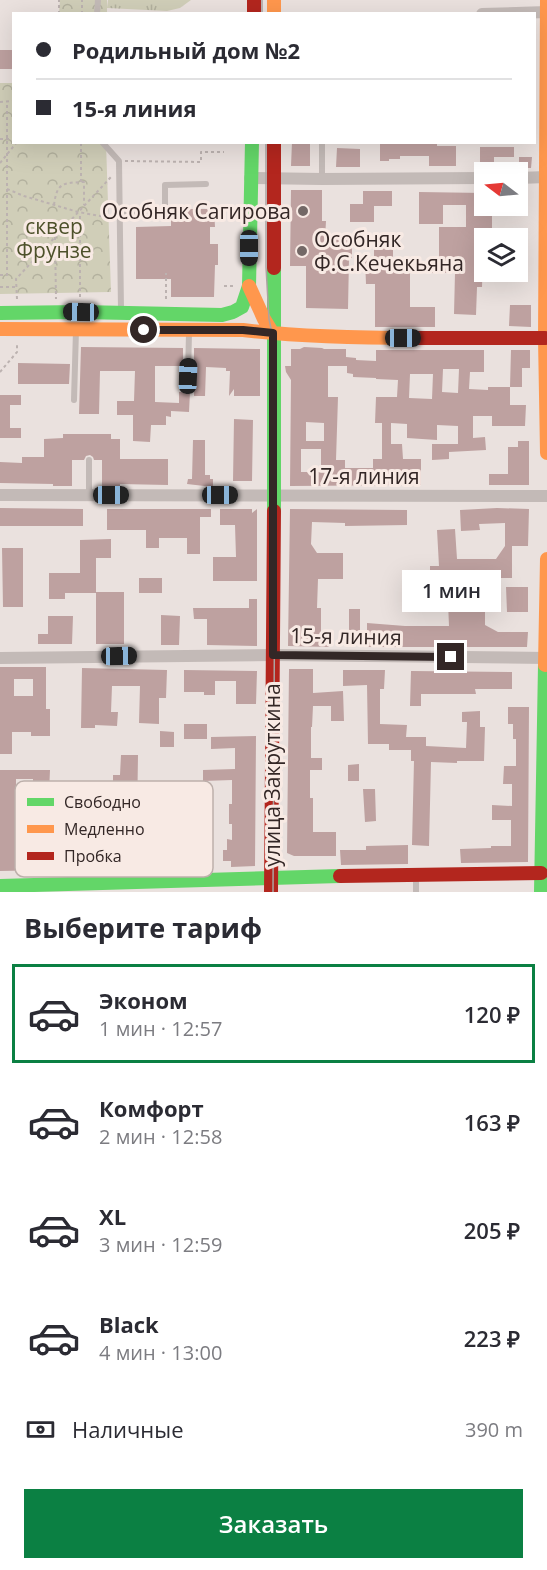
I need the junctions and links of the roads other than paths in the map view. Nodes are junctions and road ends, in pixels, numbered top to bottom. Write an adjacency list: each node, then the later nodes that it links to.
1 (547, 0): 2 (main road)
2 (547, 12): 3 (main road)
3 (547, 52): 8 (main road)
4 (104, 144): 15 (lane)
5 (252, 144): 9 (main road)
6 (274, 144): 12 (main road, улица Закруткина)
7 (322, 144): 13 (lane)
8 (547, 177): 11 (street); 23 (main road)
9 (250, 178): 12 (street); 16 (main road)
10 (474, 178): 13 (street)
11 (528, 178)
12 (273, 179): 13 (street); 22 (main road, улица Закруткина)
13 (322, 179)
14 (207, 184): 15 (lane)
15 (120, 217): 18 (lane)
16 (244, 286): 18 (main road); 22 (main road)
17 (0, 313): 18 (main road)
18 (121, 314)
19 (0, 329): 20 (main road)
20 (76, 329): 21 (main road); 25 (lane)
21 (189, 330): 22 (main road); 24 (lane)
22 (273, 333): 23 (main road); 30 (main road, улица Закруткина)
23 (546, 338): 26 (main road)
24 (188, 376)
25 (74, 400)
26 (547, 453)
27 (89, 460): 29 (lane)
28 (0, 495): 29 (street, 17-я линия)
29 (89, 495): 30 (street, 17-я линия)
30 (274, 495): 31 (street, 17-я линия); 33 (main road, улица Закруткина)
31 (547, 496)
32 (547, 560): 35 (main road)
33 (273, 655): 34 (street, 15-я линия); 35 (street, 15-я линия); 38 (main road, улица Закруткина)
34 (0, 658)
35 (546, 658): 36 (main road)
36 (544, 874): 37 (main road); 42 (main road)
37 (416, 876): 38 (main road); 41 (lane)
38 (271, 877): 39 (main road); 40 (main road, улица Закруткина)
39 (0, 886)
40 (271, 892)
41 (416, 892)
42 (541, 892)

